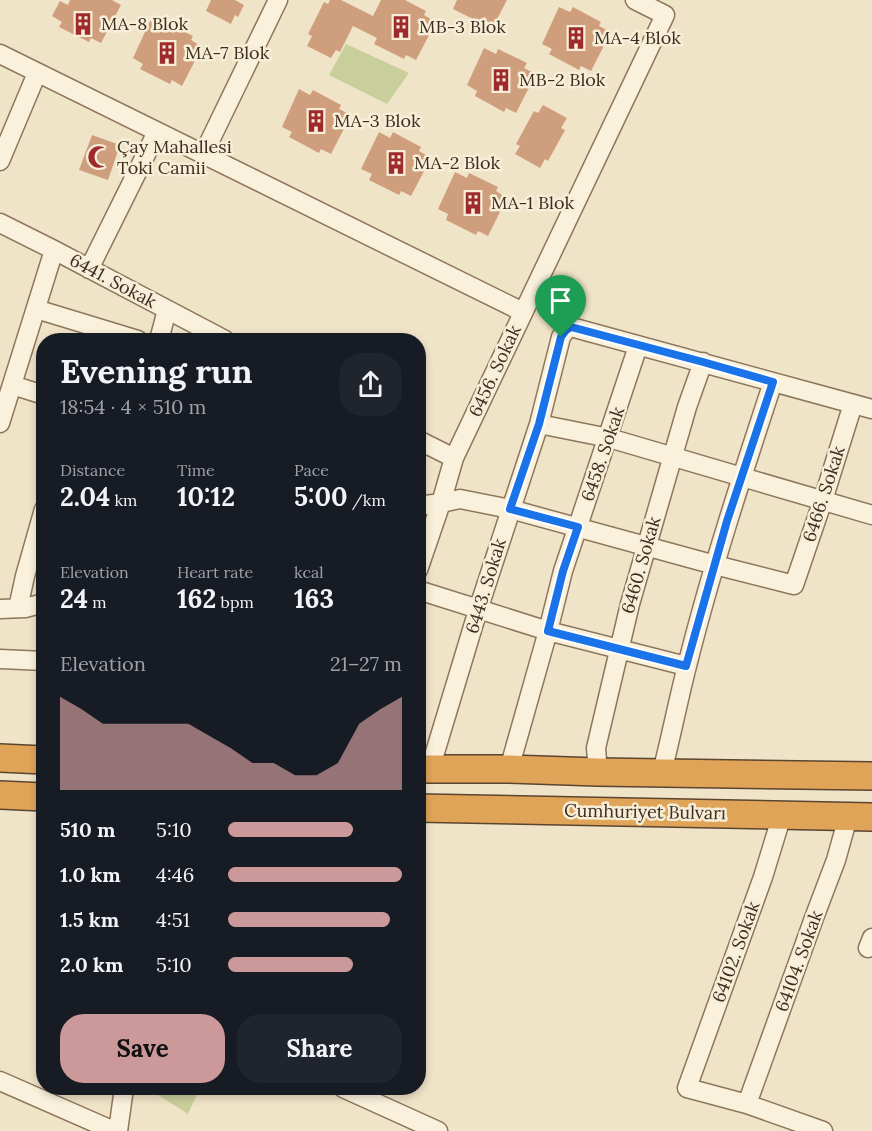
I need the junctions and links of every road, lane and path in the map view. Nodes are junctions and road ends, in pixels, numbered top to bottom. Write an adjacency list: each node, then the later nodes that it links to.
1 (279, 0): 6 (street)
2 (635, 0): 13 (street, 6456. Sokak)
3 (0, 54): 4 (street)
4 (37, 73): 5 (street); 7 (street)
5 (158, 132): 6 (street); 10 (street)
6 (204, 155): 13 (street)
7 (0, 161)
8 (0, 224): 9 (street, 6441. Sokak)
9 (54, 250): 10 (street, 6441. Sokak); 11 (street)
10 (89, 269): 12 (street, 6441. Sokak)
11 (36, 309): 14 (street); 20 (street)
12 (167, 310): 15 (street); 16 (street, 6441. Sokak)
13 (523, 312): 29 (street, 6456. Sokak)
14 (115, 333)
15 (161, 333)
16 (201, 333)
17 (639, 346): 18 (street, 6443. Sokak); 25 (street, 6443. Sokak); 26 (street, 6458. Sokak)
18 (703, 362): 19 (street, 6443. Sokak); 28 (street, 6460. Sokak)
19 (773, 382): 22 (street, 6443. Sokak); 30 (street)
20 (12, 385): 21 (street); 24 (street)
21 (36, 392)
22 (853, 404): 23 (street, 6443. Sokak); 31 (street, 6466. Sokak)
23 (872, 409)
24 (0, 423)
25 (539, 424): 26 (street); 34 (street, 6443. Sokak)
26 (609, 438): 28 (street); 36 (street, 6458. Sokak)
27 (426, 444): 29 (street)
28 (673, 456): 30 (street); 39 (street, 6460. Sokak)
29 (454, 458): 32 (street, 6456. Sokak)
30 (742, 477): 31 (street); 40 (street)
31 (823, 500): 35 (street); 40 (street, 6466. Sokak)
32 (441, 503): 33 (street); 34 (street); 38 (street, 6456. Sokak)
33 (426, 505)
34 (510, 509): 36 (street); 44 (street, 6443. Sokak)
35 (872, 515)
36 (578, 527): 39 (street); 45 (street, 6458. Sokak)
37 (36, 536): 43 (street)
38 (426, 547)
39 (646, 547): 40 (street); 46 (street, 6460. Sokak)
40 (715, 566): 49 (street)
41 (426, 593): 44 (street)
42 (36, 604): 43 (street)
43 (9, 608)
44 (478, 610): 45 (street); 52 (street, 6443. Sokak)
45 (548, 631): 46 (street); 54 (street, 6458. Sokak)
46 (618, 650): 49 (street); 55 (street, 6460. Sokak)
47 (0, 659): 48 (street)
48 (36, 661)
49 (686, 666): 56 (street)
50 (0, 758): 51 (highway)
51 (36, 760)
52 (426, 763)
53 (426, 769): 54 (highway)
54 (509, 769): 55 (highway)
55 (597, 772): 56 (highway)
56 (662, 772): 57 (highway)
57 (872, 775)
58 (0, 795): 59 (highway)
59 (36, 797)
60 (426, 808): 61 (highway, Cumhuriyet Bulvarı)
61 (782, 815): 62 (highway, Cumhuriyet Bulvarı); 66 (street, 64102. Sokak)
62 (860, 817): 66 (street, 64104. Sokak)
63 (0, 1081): 67 (street)
64 (123, 1095): 67 (street)
65 (358, 1095): 68 (street)
66 (747, 1104): 69 (street)
67 (116, 1131)
68 (438, 1131)
69 (824, 1131)

